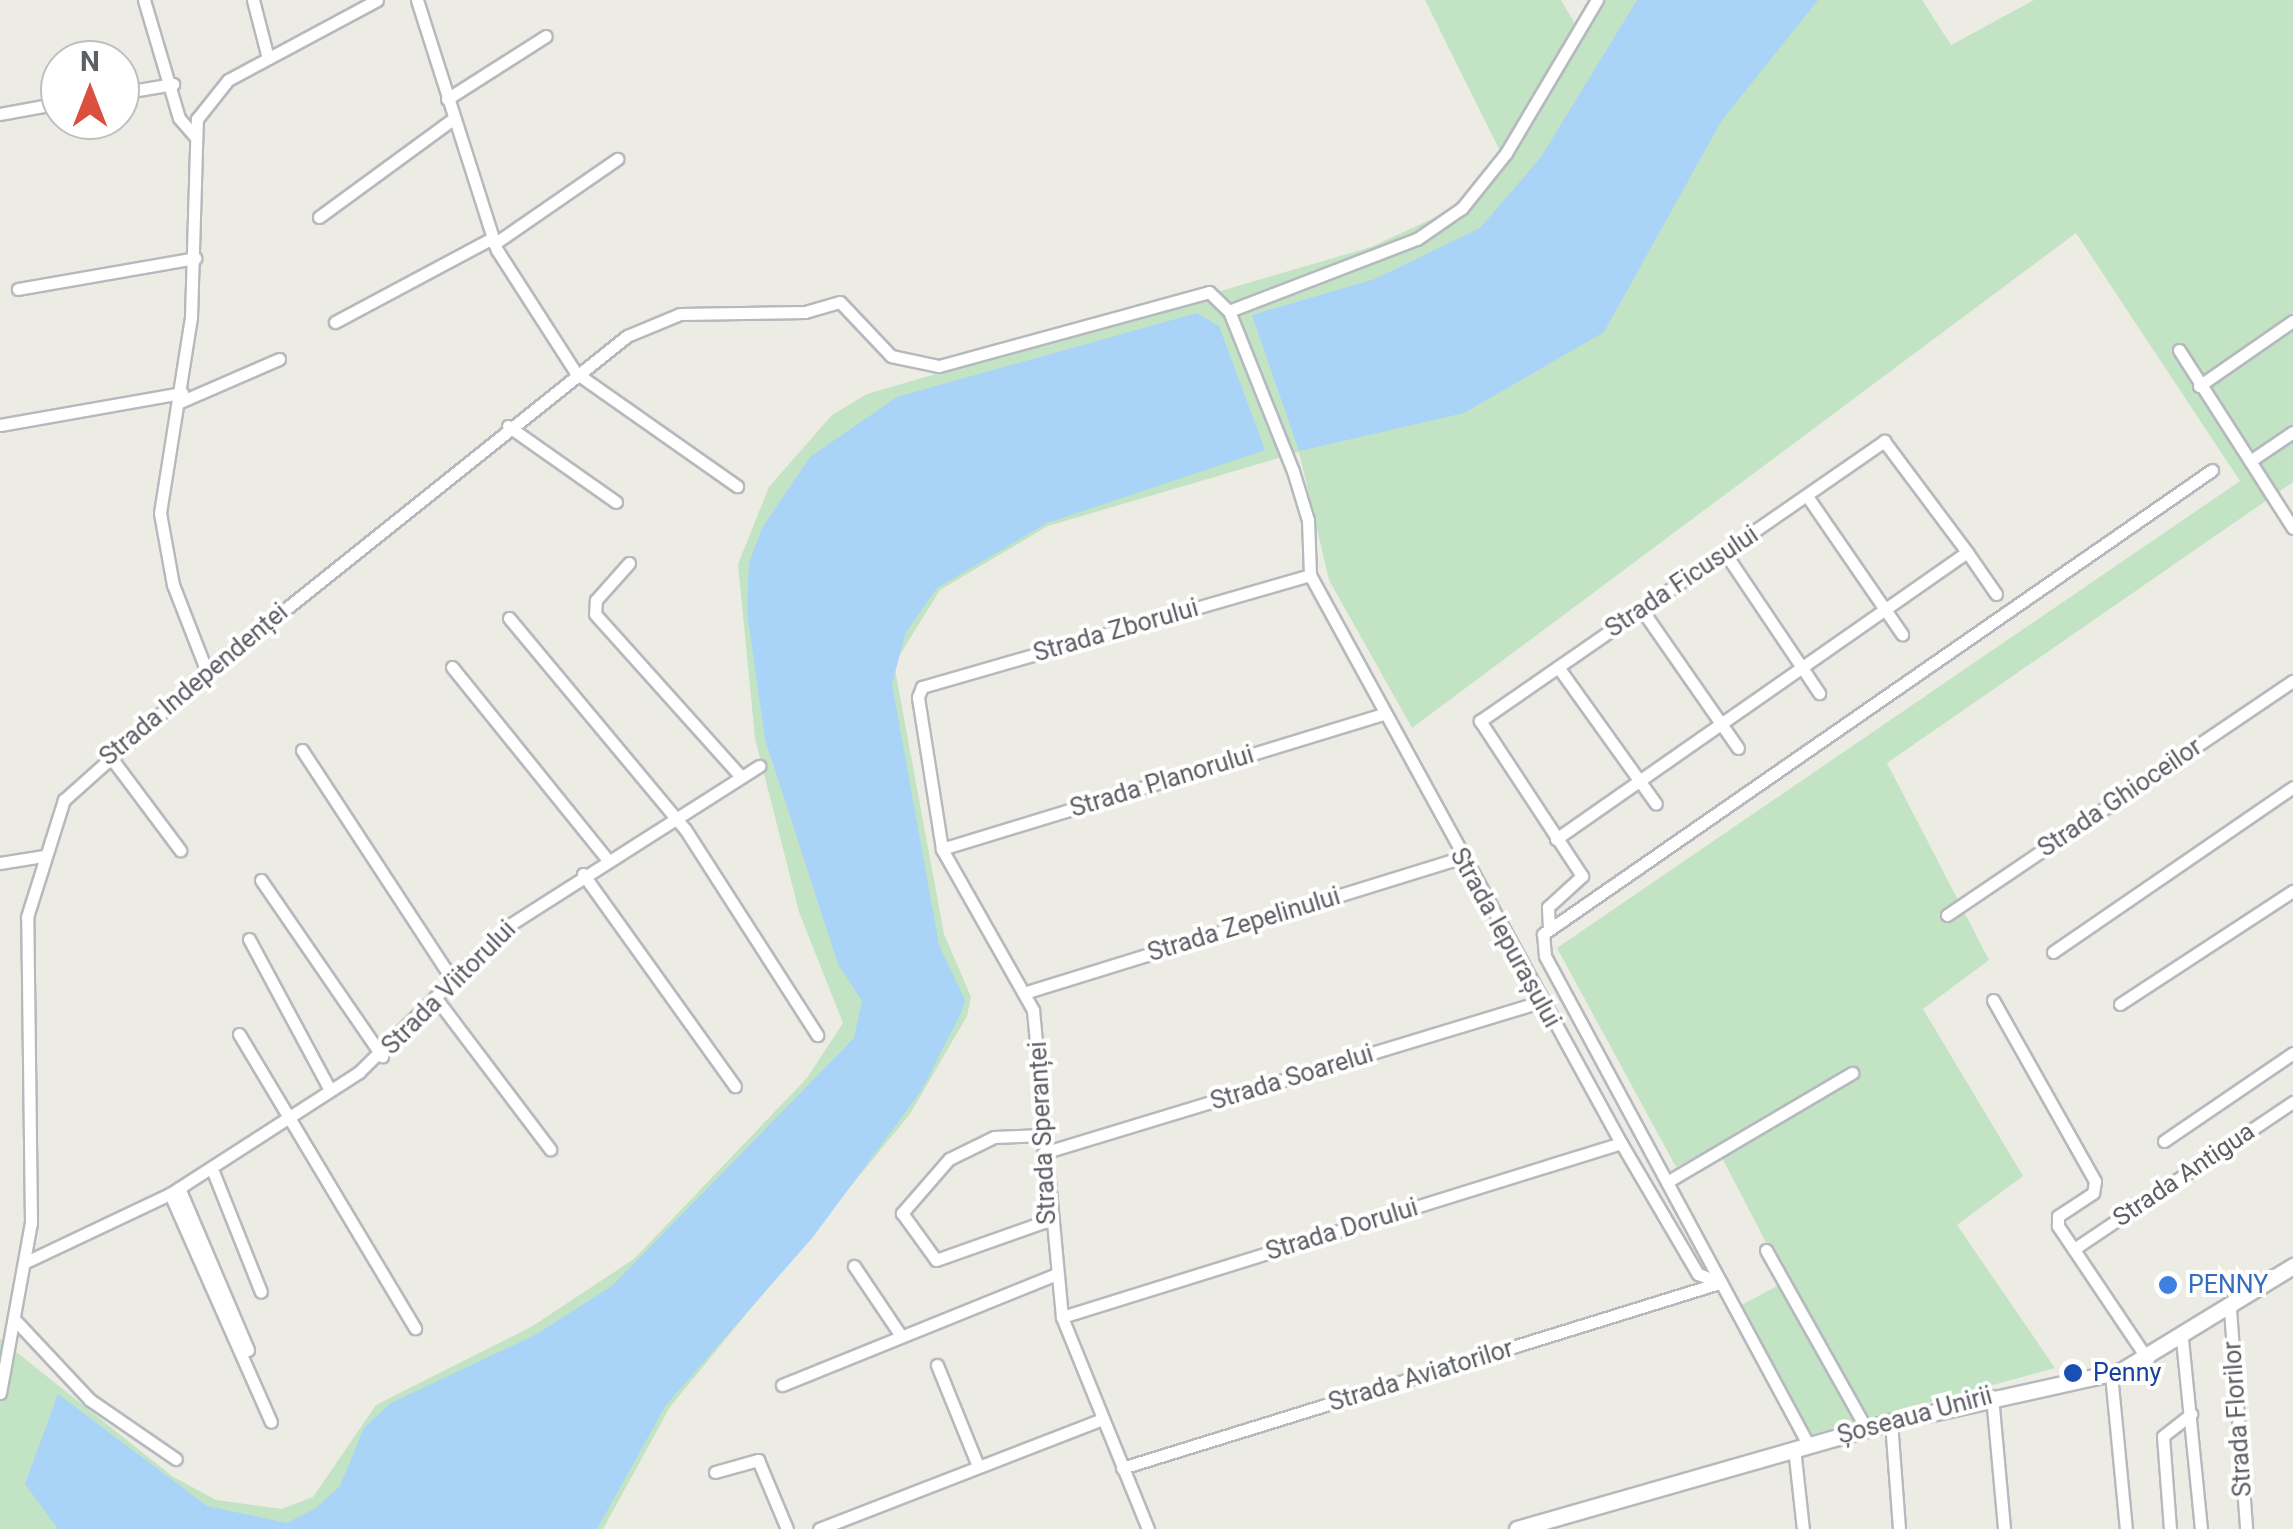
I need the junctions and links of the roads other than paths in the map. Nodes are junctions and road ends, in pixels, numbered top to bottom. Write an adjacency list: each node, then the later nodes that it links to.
1 (144, 0): 8 (street)
2 (253, 0): 7 (street)
3 (376, 0): 7 (street)
4 (417, 0): 10 (street)
5 (1597, 0): 20 (street)
6 (546, 36): 10 (street)
7 (268, 58): 14 (street)
8 (172, 84): 9 (street); 14 (street)
9 (140, 90)
10 (447, 99): 13 (street)
11 (40, 107): 12 (street)
12 (0, 114)
13 (453, 119): 16 (street); 17 (street)
14 (194, 135): 18 (street)
15 (617, 160): 17 (street)
16 (319, 217)
17 (493, 241): 22 (street); 25 (street)
18 (195, 258): 19 (street); 27 (street)
19 (18, 289)
20 (1229, 311): 25 (street, Strada Independenței); 40 (street)
21 (2293, 321): 26 (street)
22 (335, 322)
23 (2179, 350): 26 (street)
24 (279, 359): 27 (street)
25 (576, 373): 29 (street, Strada Independenței); 33 (street)
26 (2200, 386): 31 (street)
27 (181, 397): 28 (street); 49 (street)
28 (0, 425)
29 (508, 426): 35 (street); 49 (street, Strada Independenței)
30 (2293, 432): 31 (street)
31 (2250, 461): 36 (street)
32 (2212, 470): 75 (street)
33 (737, 486)
34 (1806, 496): 37 (street, Strada Ficusului); 38 (street, Strada Ficusului); 42 (street)
35 (616, 502)
36 (2293, 528)
37 (1966, 552): 41 (street, Strada Ficusului); 42 (street)
38 (1725, 553): 43 (street, Strada Ficusului); 48 (street)
39 (629, 562): 59 (street)
40 (1310, 574): 51 (street, Strada Zborului); 53 (street, Strada Iepurașului)
41 (1996, 594)
42 (1886, 609): 45 (street); 48 (street)
43 (1642, 610): 46 (street, Strada Ficusului); 54 (street)
44 (509, 618): 63 (street)
45 (1902, 634)
46 (1558, 666): 60 (street); 64 (street, Strada Ficusului)
47 (452, 668): 68 (street)
48 (1803, 669): 52 (street); 54 (street)
49 (207, 672): 57 (street, Strada Independenței)
50 (2293, 681): 74 (street, Strada Ghioceilor)
51 (922, 687): 65 (street, Strada Speranței)
52 (1819, 693)
53 (1383, 714): 65 (street, Strada Planorului); 69 (street, Strada Iepurașului)
54 (1722, 726): 55 (street); 60 (street)
55 (1738, 748)
56 (302, 750): 78 (street)
57 (109, 755): 66 (street); 67 (street, Strada Independenței)
58 (759, 766): 59 (street, Strada Viitorului)
59 (741, 777): 63 (street, Strada Viitorului)
60 (1639, 782): 62 (street); 64 (street)
61 (2293, 787): 77 (street)
62 (1656, 804)
63 (678, 824): 68 (street, Strada Viitorului); 85 (street)
64 (1556, 839): 75 (street, Strada Ficusului)
65 (942, 849): 79 (street, Strada Speranței)
66 (180, 850)
67 (43, 856): 70 (street); 104 (street, Strada Independenței)
68 (606, 858): 71 (street, Strada Viitorului)
69 (1461, 858): 79 (street, Strada Zepelinului); 82 (street, Strada Iepurașului)
70 (0, 863)
71 (583, 874): 78 (street, Strada Viitorului); 89 (street)
72 (261, 880): 87 (street)
73 (2293, 891): 83 (street)
74 (1947, 915)
75 (1546, 931): 99 (street, Strada Iepurașului)
76 (248, 939): 90 (street)
77 (2053, 952)
78 (452, 979): 80 (street, Strada Viitorului)
79 (1027, 992): 93 (street, Strada Speranței)
80 (435, 997): 87 (street, Strada Viitorului); 96 (street)
81 (1993, 1000): 102 (street)
82 (1540, 1002): 95 (street, Strada Iepurașului); 97 (street, Strada Soarelui)
83 (2120, 1004)
84 (239, 1034): 92 (street)
85 (818, 1035)
86 (2293, 1053): 94 (street)
87 (382, 1056): 90 (street, Strada Viitorului)
88 (1852, 1073): 99 (street)
89 (736, 1086)
90 (330, 1090): 92 (street, Strada Viitorului)
91 (2293, 1102): 102 (street, Strada Antigua)
92 (288, 1116): 98 (street, Strada Viitorului); 113 (street)
93 (1042, 1134): 97 (street, Strada Speranței); 101 (street)
94 (2164, 1141)
95 (1622, 1143): 108 (street, Strada Iepurașului); 111 (street, Strada Dorului)
96 (550, 1149)
97 (1044, 1153): 101 (street, Strada Speranței)
98 (212, 1169): 100 (street, Strada Viitorului); 109 (street)
99 (1666, 1182): 108 (street, Strada Iepurașului)
100 (175, 1191): 104 (street, Strada Viitorului); 116 (street); 125 (street)
101 (1046, 1221): 107 (street, Strada Speranței)
102 (2074, 1249): 117 (street)
103 (1766, 1250): 127 (street)
104 (28, 1261): 112 (street, Strada Independenței)
105 (854, 1266): 114 (street)
106 (2293, 1266): 110 (main road, Șoseaua Unirii)
107 (1054, 1275): 111 (street, Strada Speranței); 114 (street)
108 (1720, 1283): 128 (street, Strada Iepurașului); 131 (street, Strada Aviatorilor)
109 (261, 1292)
110 (2230, 1309): 115 (main road, Șoseaua Unirii); 143 (street, Strada Florilor)
111 (1062, 1317): 124 (street, Strada Speranței)
112 (16, 1322): 121 (street, Strada Independenței); 129 (street)
113 (415, 1328)
114 (901, 1336): 120 (street)
115 (2182, 1339): 117 (main road, Șoseaua Unirii); 123 (street)
116 (250, 1356)
117 (2148, 1360): 119 (main road, Șoseaua Unirii)
118 (937, 1365): 130 (street)
119 (2111, 1374): 122 (main road, Șoseaua Unirii); 140 (street)
120 (782, 1384)
121 (0, 1393)
122 (1992, 1396): 126 (main road, Șoseaua Unirii); 139 (street)
123 (2191, 1414): 141 (street); 142 (street)
124 (1100, 1420): 130 (street); 131 (street, Strada Speranței)
125 (271, 1422)
126 (1891, 1422): 127 (main road, Șoseaua Unirii); 138 (street)
127 (1866, 1428): 128 (main road, Șoseaua Unirii)
128 (1801, 1446): 136 (main road, Șoseaua Unirii); 137 (street)
129 (176, 1459)
130 (978, 1466): 134 (street)
131 (1122, 1468): 135 (street, Strada Speranței)
132 (715, 1472): 133 (street)
133 (786, 1529)
134 (819, 1529)
135 (1148, 1529)
136 (1517, 1529)
137 (1803, 1529)
138 (1899, 1529)
139 (2004, 1529)
140 (2126, 1529)
141 (2170, 1529)
142 (2202, 1529)
143 (2246, 1529)

